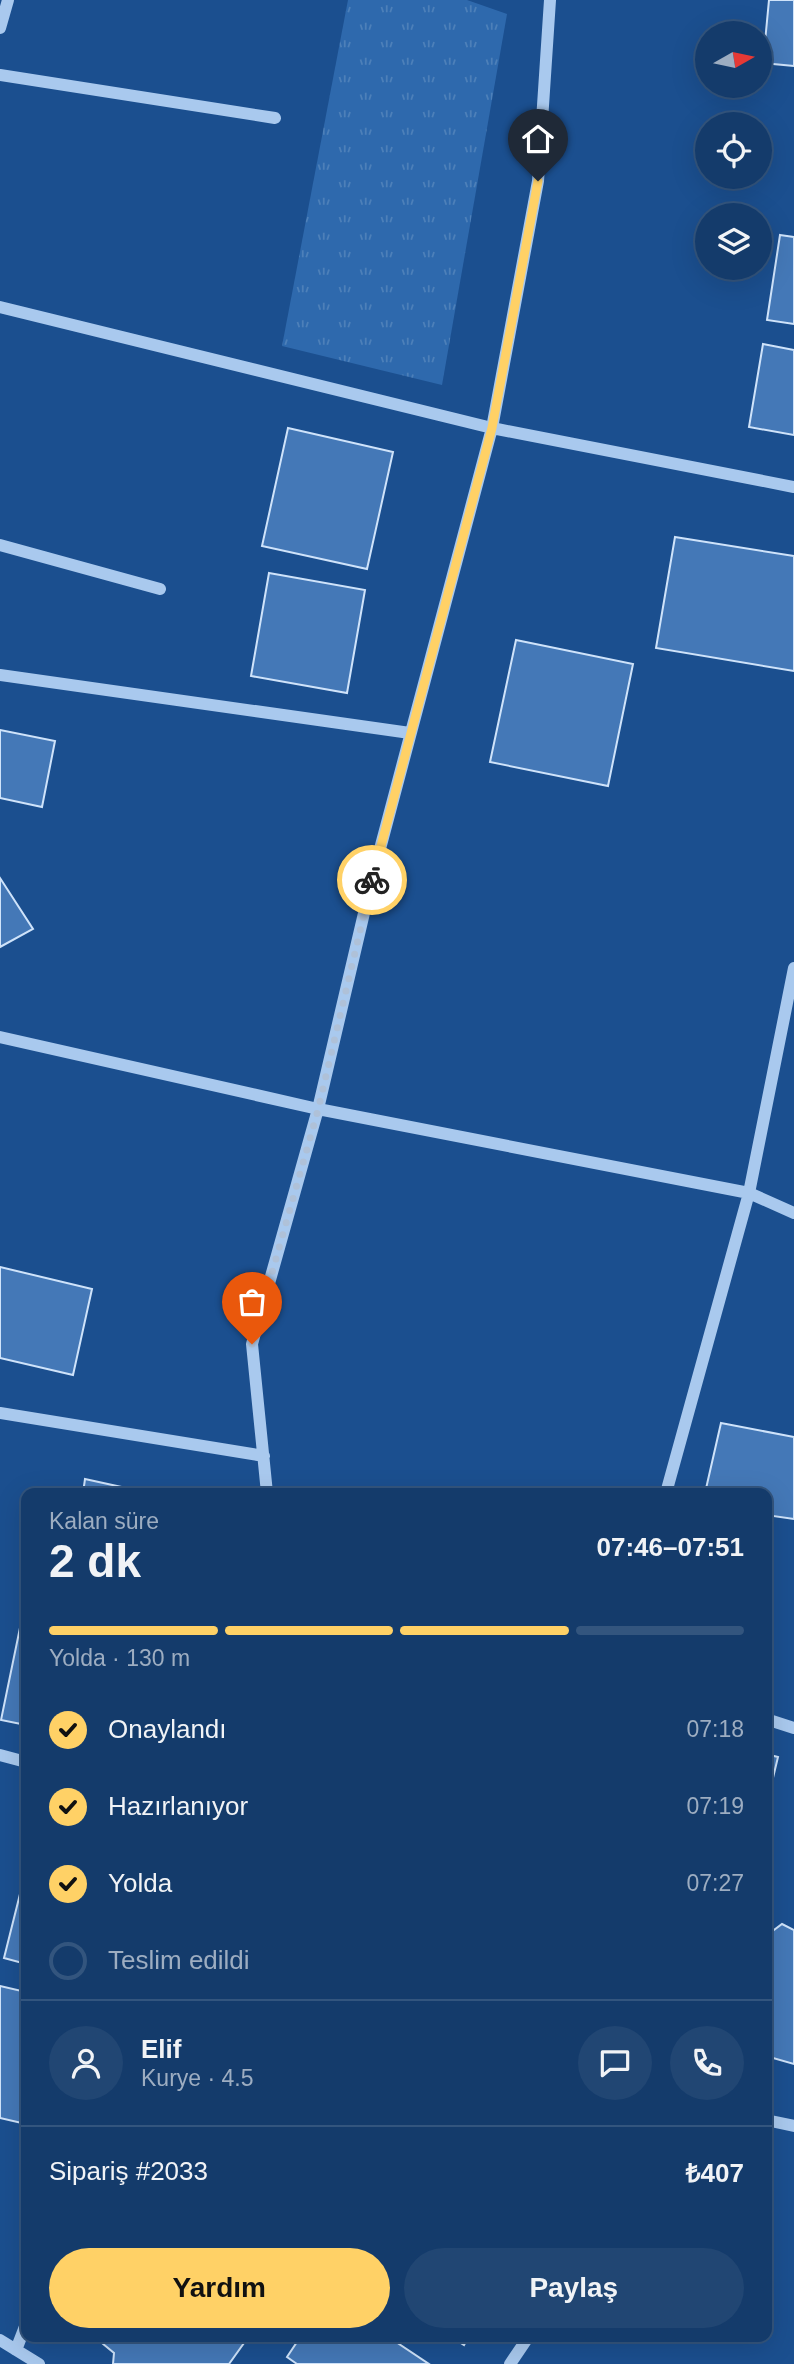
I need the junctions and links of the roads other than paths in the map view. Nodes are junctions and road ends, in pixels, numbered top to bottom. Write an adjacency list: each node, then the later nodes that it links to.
1 (8, 0): 3 (street)
2 (550, 0): 7 (street)
3 (0, 28)
4 (0, 75): 5 (street)
5 (275, 118)
6 (0, 307): 7 (street)
7 (492, 428): 8 (street); 12 (street)
8 (794, 487)
9 (0, 545): 10 (street)
10 (160, 589)
11 (0, 675): 12 (street)
12 (410, 733): 15 (street)
13 (794, 968): 16 (street)
14 (0, 1037): 15 (street)
15 (318, 1110): 16 (street); 19 (street)
16 (749, 1193): 17 (street); 21 (street)
17 (794, 1213)
18 (0, 1413): 19 (street)
19 (264, 1456): 20 (street)
20 (267, 1488)
21 (667, 1488)
22 (772, 1721): 23 (street)
23 (794, 1728)
24 (0, 1755): 25 (street)
25 (21, 1761)
26 (772, 2121): 27 (street)
27 (794, 2126)
28 (21, 2337): 31 (street)
29 (0, 2340): 31 (street)
30 (525, 2342): 33 (street)
31 (16, 2350): 32 (street)
32 (39, 2364)
33 (510, 2364)

